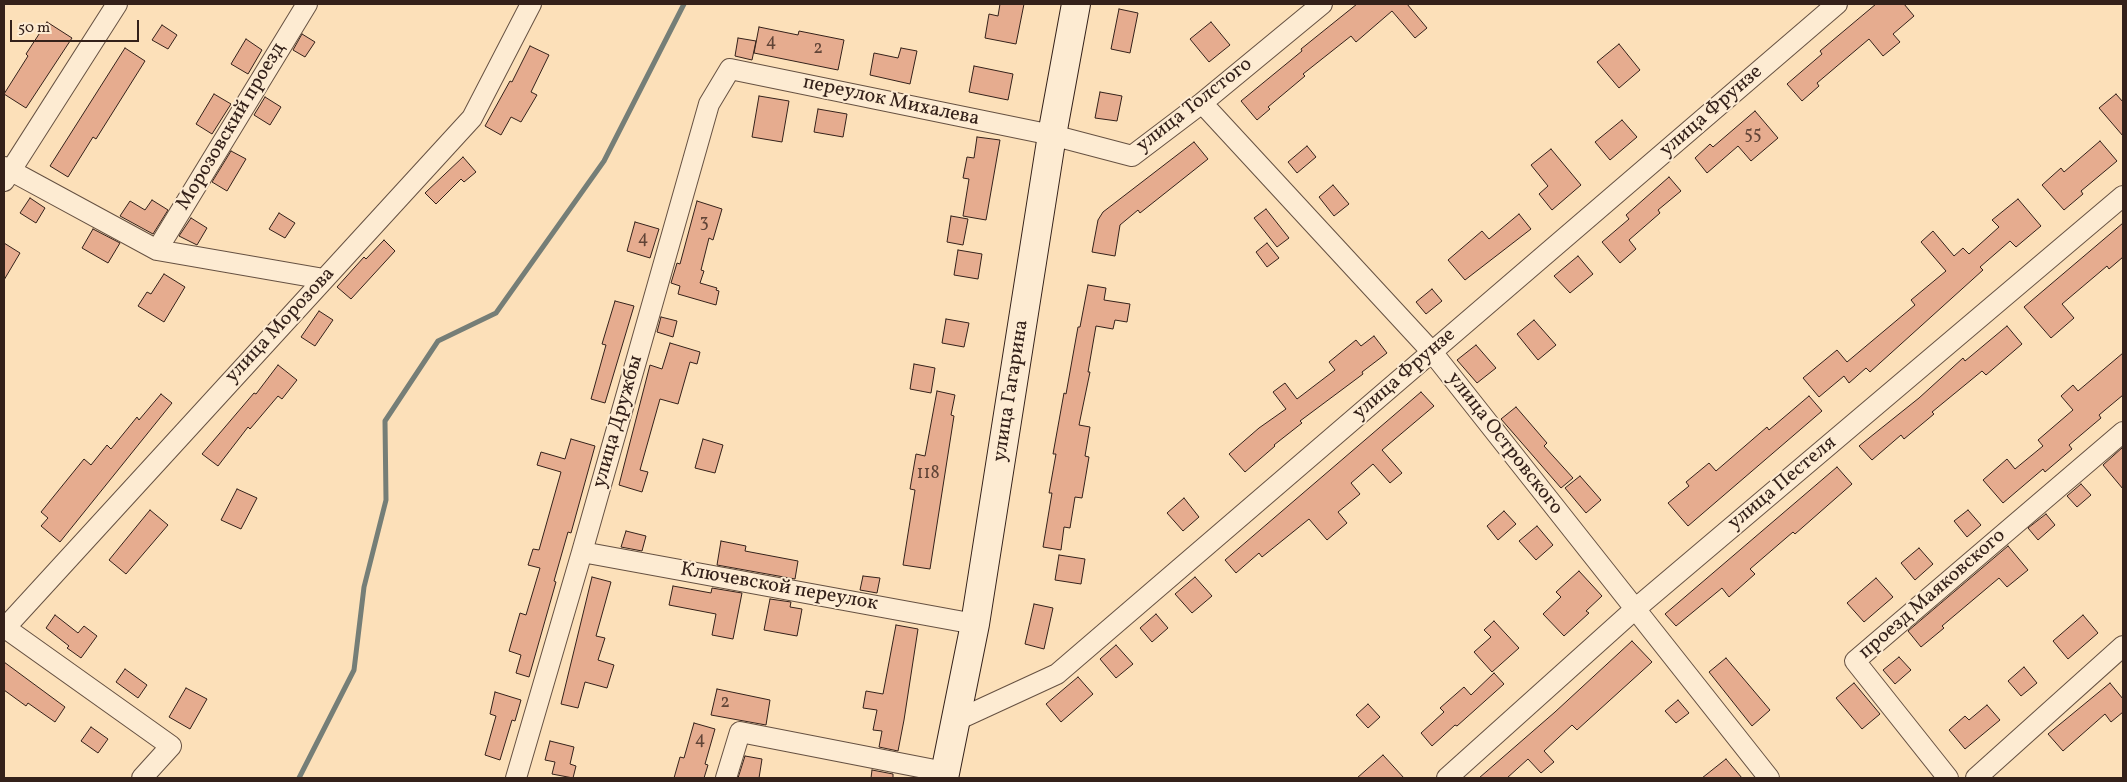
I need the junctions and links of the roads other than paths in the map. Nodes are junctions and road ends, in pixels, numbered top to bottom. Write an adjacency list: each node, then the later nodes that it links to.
1 (117, 4): 10 (street)
2 (306, 4): 12 (street, Морозовский проезд)
3 (530, 4): 13 (street, улица Морозова)
4 (1076, 4): 9 (main road, улица Гагарина)
5 (1322, 4): 8 (street, улица Толстого)
6 (1837, 4): 14 (street, улица Фрунзе)
7 (730, 69): 9 (street, переулок Михалева); 16 (street, улица Дружбы)
8 (1202, 103): 9 (street, улица Толстого); 14 (street, улица Островского)
9 (1052, 135): 18 (main road, улица Гагарина)
10 (6, 173): 12 (street)
11 (2123, 196): 17 (street, улица Пестеля)
12 (157, 250): 13 (street)
13 (324, 279): 19 (street, улица Морозова)
14 (1432, 352): 17 (street, улица Островского); 21 (street, улица Фрунзе)
15 (2123, 432): 28 (street, проезд Маяковского)
16 (582, 552): 18 (street, Ключевской переулок); 25 (street, улица Дружбы)
17 (1634, 610): 23 (street, улица Островского); 27 (street, улица Пестеля)
18 (975, 624): 21 (main road, улица Гагарина)
19 (4, 628): 24 (street)
20 (2123, 646): 29 (street)
21 (955, 721): 22 (main road, улица Гагарина)
22 (944, 775): 26 (street)
23 (1764, 777)
24 (142, 778)
25 (516, 778)
26 (726, 778)
27 (1447, 778)
28 (1948, 778)
29 (1976, 778)

